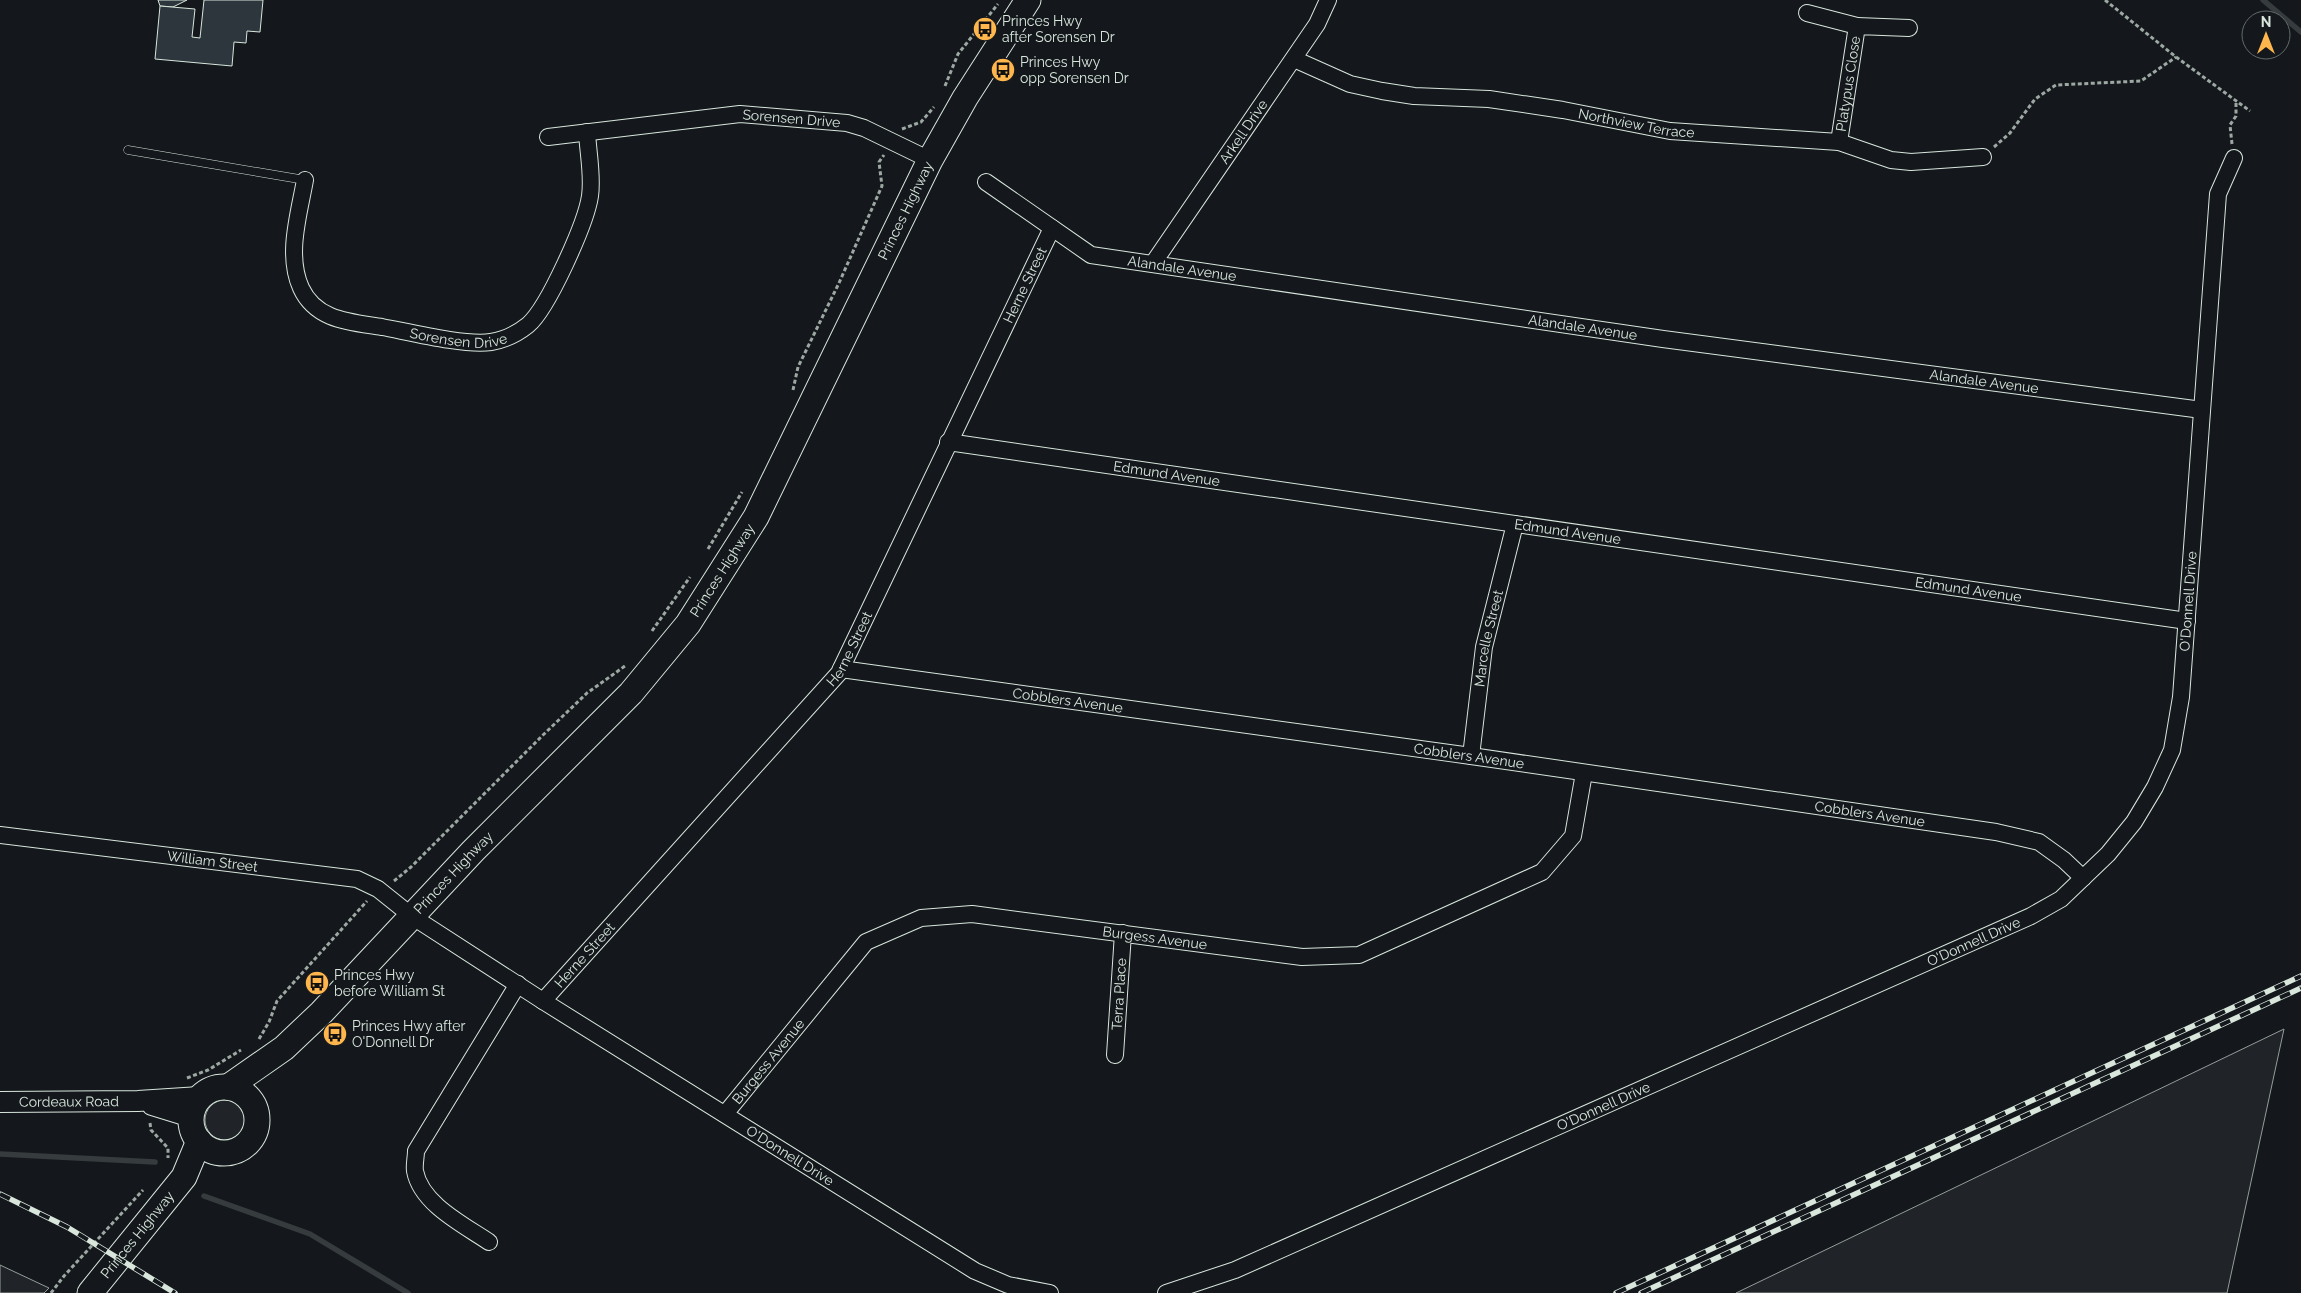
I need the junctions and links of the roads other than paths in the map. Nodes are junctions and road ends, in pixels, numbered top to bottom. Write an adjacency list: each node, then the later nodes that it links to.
1 (1028, 0): 13 (main road, Princes Highway)
2 (1328, 0): 6 (street, Arkell Drive)
3 (1807, 12): 4 (street, Platypus Close)
4 (1856, 26): 5 (street, Platypus Close); 9 (street, Platypus Close)
5 (1909, 28)
6 (1294, 59): 9 (street, Northview Terrace); 17 (street, Arkell Drive)
7 (587, 132): 8 (street, Sorensen Drive); 13 (street, Sorensen Drive); 14 (street, Sorensen Drive)
8 (548, 137)
9 (1839, 142): 11 (street, Northview Terrace)
10 (128, 150): 14 (lane)
11 (1983, 156)
12 (2234, 158): 18 (street, O'Donnell Drive)
13 (930, 160): 27 (main road, Princes Highway)
14 (305, 180)
15 (986, 182): 16 (street, Alandale Avenue)
16 (1052, 228): 17 (street, Alandale Avenue); 19 (street, Herne Street)
17 (1154, 262): 18 (street, Alandale Avenue)
18 (2202, 410): 21 (street, O'Donnell Drive)
19 (948, 442): 20 (street, Edmund Avenue); 22 (street, Herne Street)
20 (1516, 524): 21 (street, Edmund Avenue); 23 (street, Marcelle Street)
21 (2187, 621): 26 (street, O'Donnell Drive)
22 (840, 669): 23 (street, Cobblers Avenue); 30 (street, Herne Street)
23 (1471, 756): 24 (street, Cobblers Avenue)
24 (1584, 773): 26 (street, Cobblers Avenue); 28 (street, Burgess Avenue)
25 (0, 835): 27 (street, William Street)
26 (2082, 878): 42 (street, O'Donnell Drive)
27 (413, 917): 29 (street, O'Donnell Drive); 31 (main road, Princes Highway)
28 (1123, 933): 32 (street, Terra Place); 37 (street, Burgess Avenue)
29 (518, 984): 30 (street, O'Donnell Drive); 39 (street)
30 (543, 1001): 37 (street, O'Donnell Drive)
31 (284, 1048): 33 (main road, Princes Highway); 35 (main road, Princes Highway)
32 (1114, 1055)
33 (228, 1087): 35 (main road); 36 (main road)
34 (0, 1102): 36 (street, Cordeaux Road)
35 (254, 1106): 38 (main road)
36 (196, 1107): 38 (main road)
37 (725, 1114): 41 (street, O'Donnell Drive)
38 (208, 1147): 40 (main road, Princes Highway)
39 (489, 1242)
40 (90, 1293)
41 (1050, 1293)
42 (1166, 1293)

